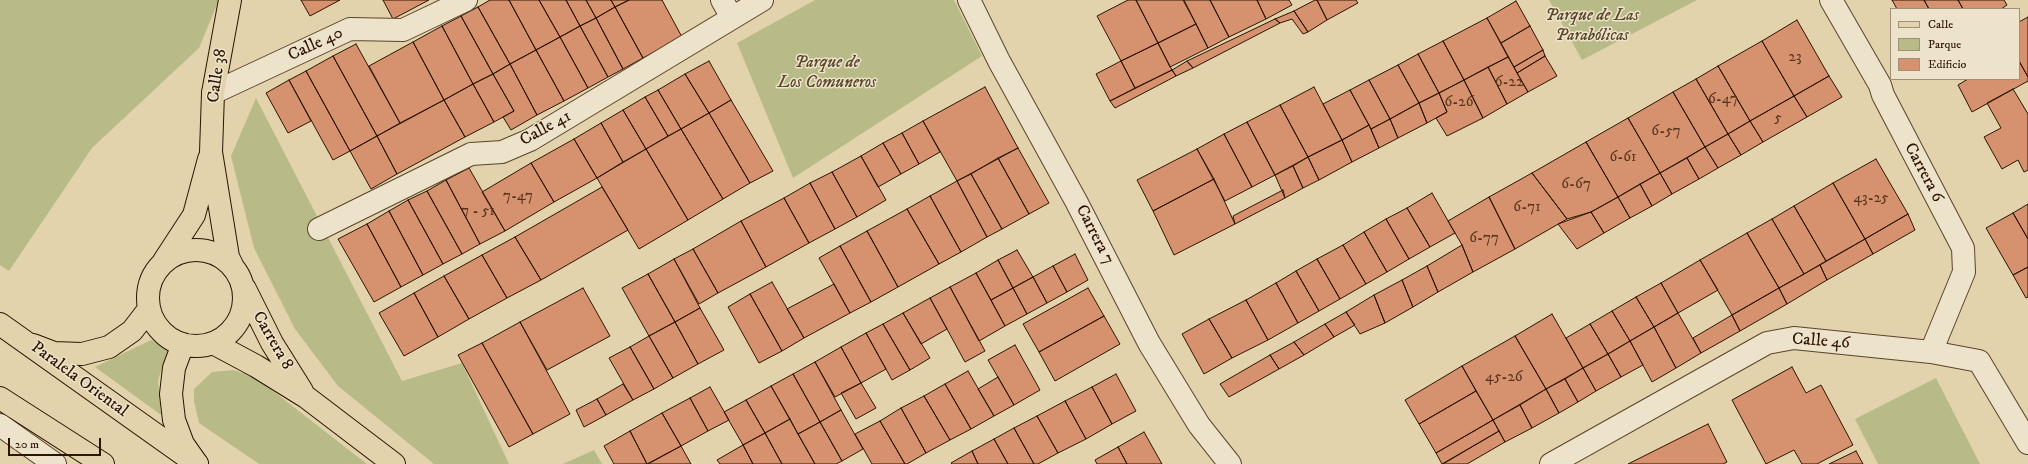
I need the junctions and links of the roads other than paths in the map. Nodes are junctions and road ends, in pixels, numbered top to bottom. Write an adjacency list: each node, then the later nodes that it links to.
1 (230, 0): 7 (main road, Calle 38)
2 (466, 0): 7 (street, Calle 40)
3 (762, 0): 6 (street, Calle 41)
4 (969, 0): 26 (street, Carrera 7)
5 (1831, 0): 17 (street, Carrera 6)
6 (727, 9): 9 (street, Calle 41)
7 (213, 93): 8 (main road, Calle 38)
8 (211, 152): 10 (main road, Calle 38); 11 (main road, Calle 38)
9 (319, 229)
10 (164, 262): 11 (main road); 12 (main road)
11 (237, 273): 14 (main road); 18 (main road, Carrera 8)
12 (149, 309): 15 (main road); 16 (main road)
13 (0, 324): 15 (main road, Paralela Oriental)
14 (213, 343): 16 (main road); 18 (main road, Carrera 8)
15 (28, 344): 24 (main road, Paralela Oriental)
16 (184, 344): 24 (main road)
17 (1931, 352): 21 (street, Calle 46); 27 (street, Calle 46)
18 (306, 397): 25 (main road, Carrera 8)
19 (0, 398): 23 (main road)
20 (0, 425): 22 (street)
21 (2028, 443)
22 (55, 464)
23 (103, 464)
24 (197, 464)
25 (394, 464)
26 (1230, 464)
27 (1551, 464)

